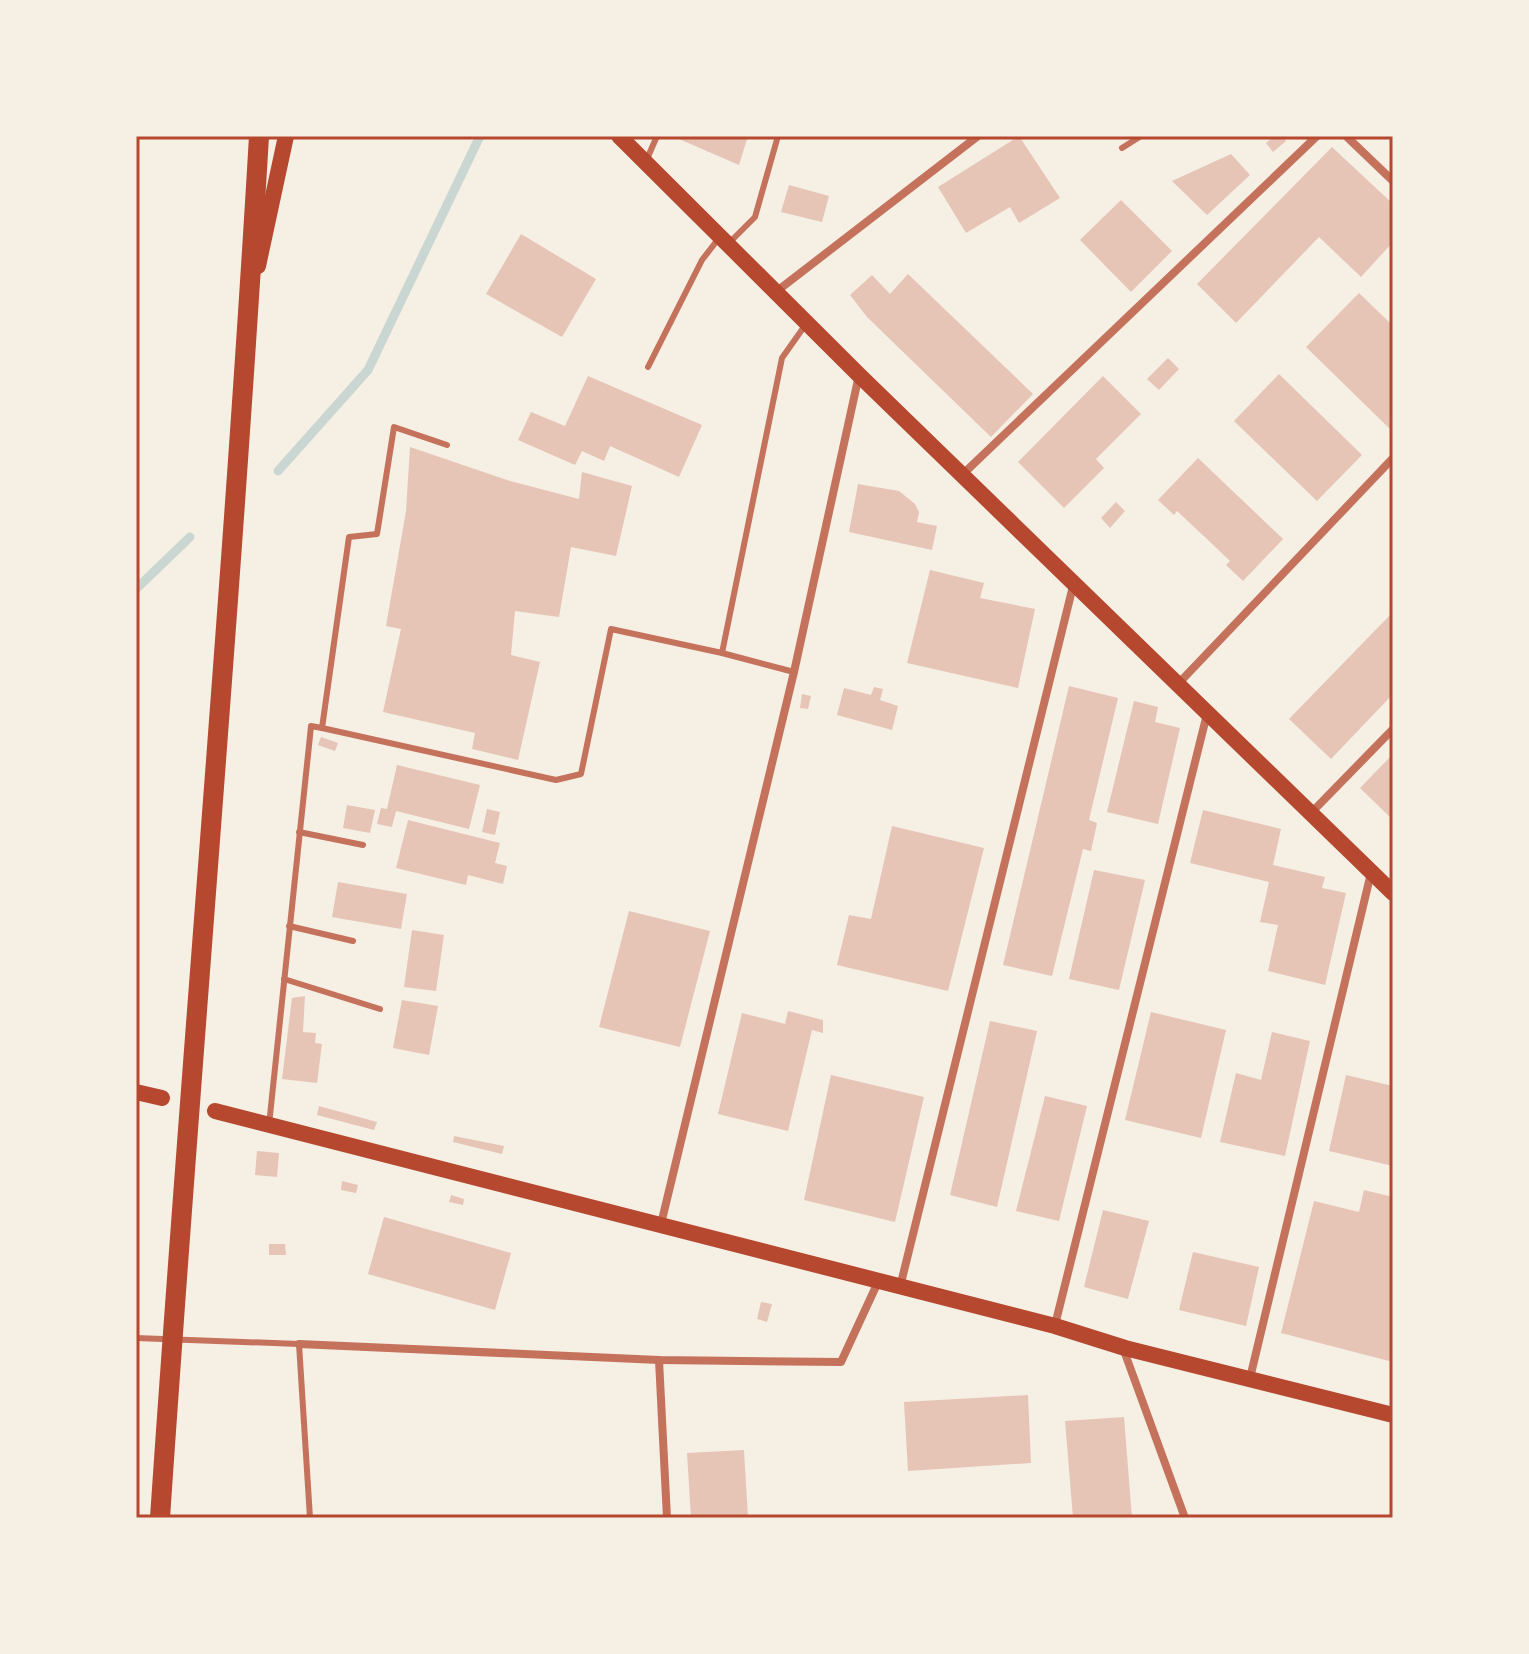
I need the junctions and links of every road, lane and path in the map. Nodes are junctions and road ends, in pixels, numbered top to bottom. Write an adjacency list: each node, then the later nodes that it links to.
1 (259, 136): 16 (main road)
2 (286, 136): 16 (main road)
3 (619, 136): 12 (main road)
4 (657, 136): 12 (lane)
5 (778, 136): 14 (lane)
6 (978, 136): 10 (street)
7 (1141, 136): 11 (lane)
8 (1317, 136): 22 (street)
9 (1346, 136): 13 (street)
10 (967, 140): 15 (street)
11 (1122, 148)
12 (645, 162): 14 (main road)
13 (1393, 181)
14 (725, 240): 15 (main road); 18 (lane)
15 (777, 291): 17 (main road)
16 (249, 311): 53 (main road)
17 (808, 321): 19 (main road); 24 (lane)
18 (648, 367)
19 (859, 375): 22 (main road); 25 (street)
20 (447, 445): 28 (lane)
21 (1393, 458): 26 (street)
22 (963, 474): 23 (main road)
23 (1074, 582): 26 (main road); 45 (street)
24 (722, 653): 25 (lane); 28 (lane)
25 (794, 672): 43 (street)
26 (1178, 684): 27 (main road)
27 (1207, 713): 30 (main road); 46 (street)
28 (322, 728): 31 (lane)
29 (1393, 729): 30 (street)
30 (1311, 814): 33 (main road)
31 (299, 832): 32 (lane); 35 (lane)
32 (363, 845)
33 (1371, 873): 34 (main road); 51 (street)
34 (1393, 893)
35 (289, 926): 36 (lane); 37 (lane)
36 (353, 941)
37 (284, 979): 38 (lane); 42 (lane)
38 (380, 1009)
39 (136, 1092): 40 (main road)
40 (162, 1098)
41 (215, 1111): 42 (main road)
42 (269, 1125): 43 (main road)
43 (661, 1224): 44 (main road)
44 (878, 1282): 45 (main road); 50 (street)
45 (900, 1288): 46 (main road)
46 (1055, 1326): 49 (main road)
47 (136, 1338): 48 (lane)
48 (299, 1344): 50 (street); 54 (lane)
49 (1123, 1347): 51 (main road); 56 (street)
50 (659, 1360): 55 (street)
51 (1250, 1379): 52 (main road)
52 (1393, 1415)
53 (160, 1518)
54 (310, 1518)
55 (667, 1518)
56 (1185, 1518)

